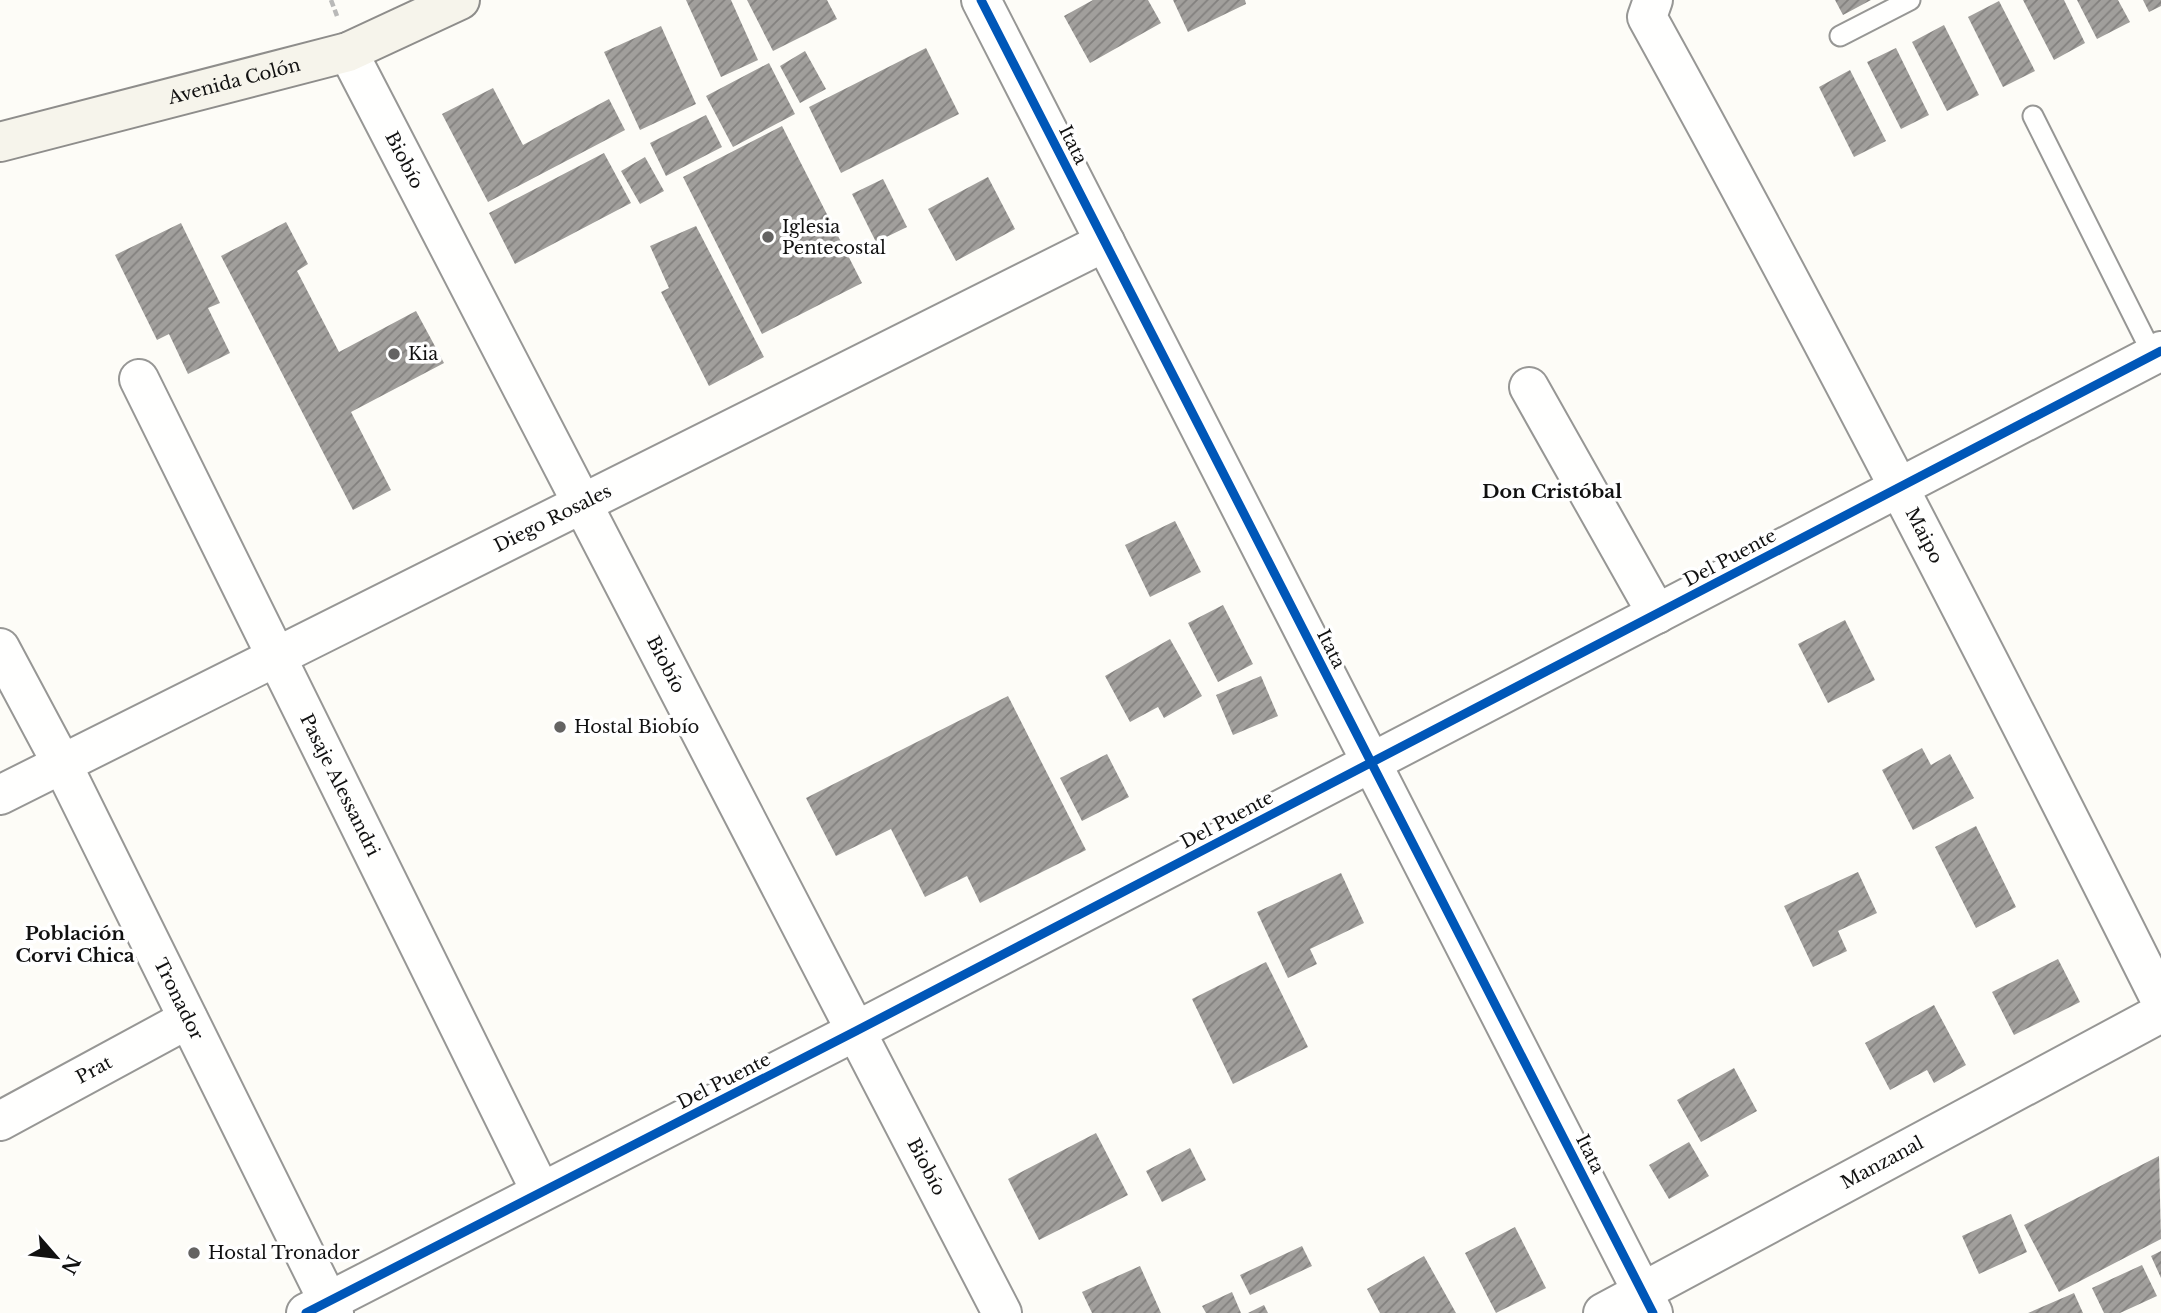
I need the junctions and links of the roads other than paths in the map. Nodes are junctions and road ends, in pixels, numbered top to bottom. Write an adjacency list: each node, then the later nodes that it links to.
1 (460, 0): 6 (main road, Avenida Colón)
2 (981, 0): 9 (street, Itata)
3 (1653, 0): 13 (street, Maipo)
4 (1910, 0): 5 (lane)
5 (1840, 36)
6 (348, 52): 8 (main road, Avenida Colón); 14 (street, Biobío)
7 (2033, 117): 10 (lane)
8 (0, 142)
9 (1105, 242): 14 (street, Diego Rosales); 18 (street, Itata)
10 (2157, 353): 13 (street, Del Puente)
11 (139, 379): 17 (street, Pasaje Alessandri)
12 (1529, 387): 15 (street)
13 (1900, 487): 15 (street, Del Puente); 21 (street, Maipo)
14 (582, 504): 17 (street, Diego Rosales); 24 (street, Biobío)
15 (1657, 614): 18 (street, Del Puente)
16 (0, 648): 19 (street, Tronador)
17 (277, 657): 19 (street, Diego Rosales); 26 (street, Pasaje Alessandri)
18 (1371, 762): 24 (street, Del Puente); 27 (street, Itata)
19 (62, 764): 20 (street, Diego Rosales); 23 (street, Tronador)
20 (0, 795)
21 (2161, 1001)
22 (2161, 1013): 27 (street, Manzanal)
23 (188, 1019): 25 (street, Prat); 28 (street, Tronador)
24 (856, 1031): 26 (street, Del Puente); 29 (street, Biobío)
25 (0, 1121)
26 (541, 1192): 28 (street, Del Puente)
27 (1648, 1302): 30 (street, Manzanal)
28 (323, 1309)
29 (1002, 1313)
30 (1603, 1313)

